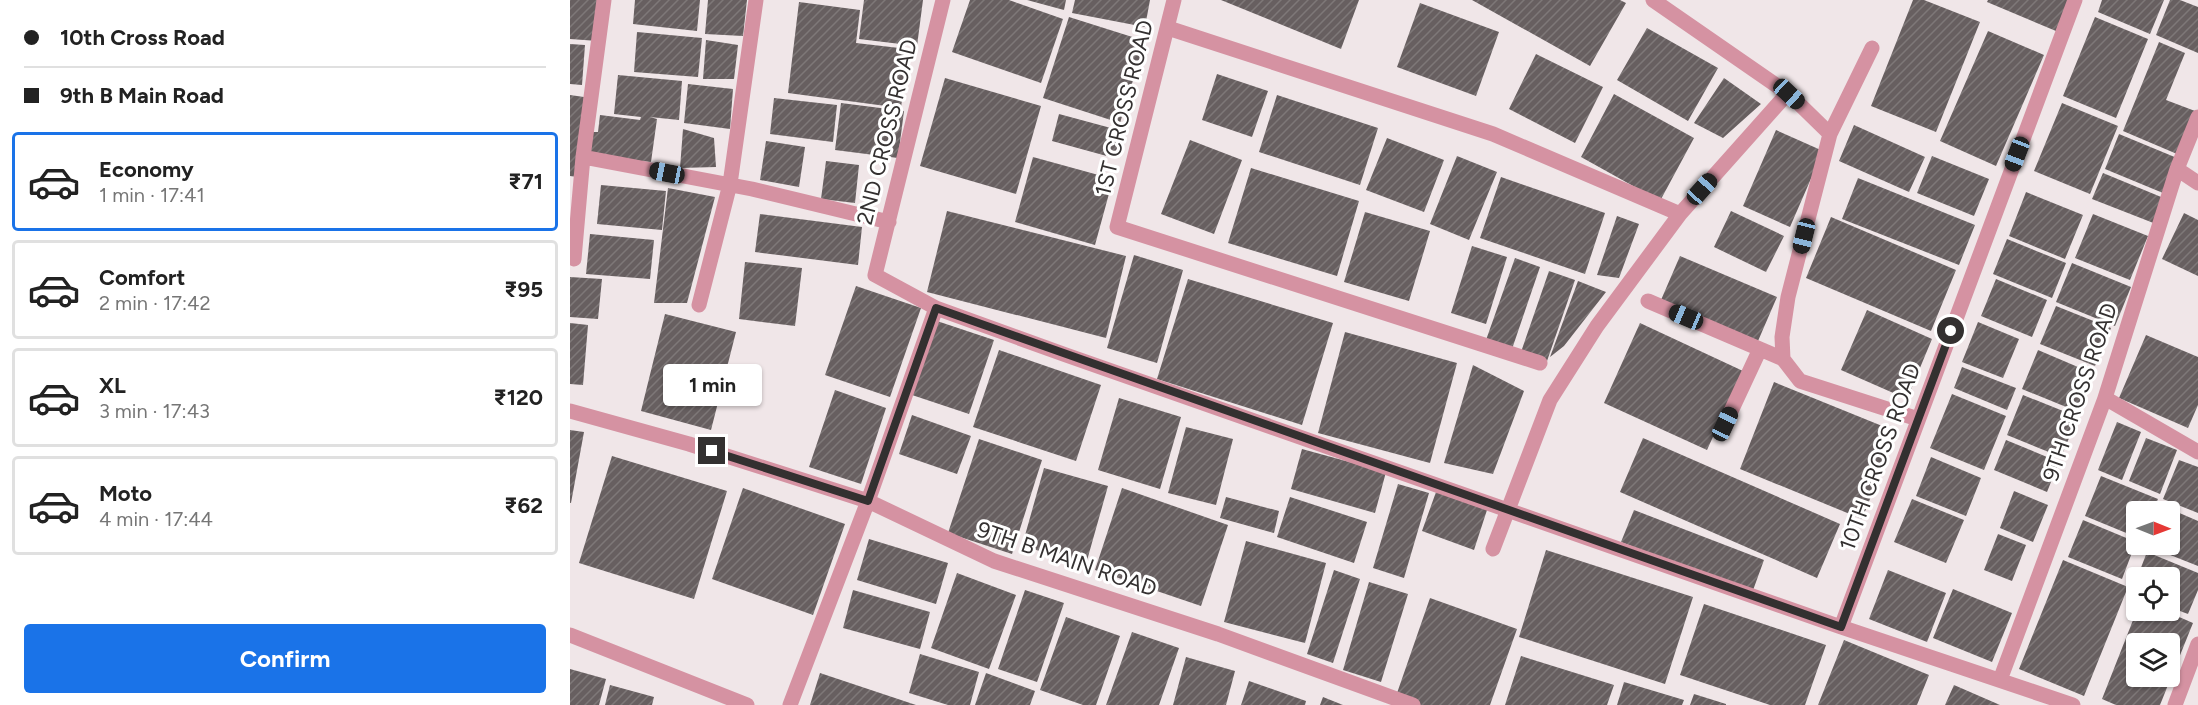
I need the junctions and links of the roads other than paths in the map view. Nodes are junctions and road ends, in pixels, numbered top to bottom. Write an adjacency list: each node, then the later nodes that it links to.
1 (604, 0): 12 (street)
2 (756, 0): 15 (street)
3 (943, 0): 17 (street, 2ND CROSS ROAD)
4 (1174, 0): 7 (street, 1ST CROSS ROAD)
5 (1653, 0): 9 (street)
6 (2075, 0): 27 (street, 10TH CROSS ROAD)
7 (1168, 28): 16 (street); 24 (street, 1ST CROSS ROAD)
8 (1872, 48): 11 (street)
9 (1788, 94): 11 (street); 16 (street)
10 (2198, 117): 13 (street, 9TH CROSS ROAD)
11 (1830, 134): 23 (street)
12 (583, 157): 15 (street); 18 (street)
13 (2177, 170): 14 (street); 25 (street, 9TH CROSS ROAD)
14 (2198, 183)
15 (730, 184): 17 (street); 20 (street)
16 (1680, 214): 31 (street)
17 (889, 222): 21 (street, 2ND CROSS ROAD)
18 (574, 260)
19 (1648, 301): 22 (street)
20 (699, 305)
21 (936, 308): 30 (street); 31 (street)
22 (1760, 349): 23 (street); 28 (street)
23 (1783, 359): 27 (street)
24 (1540, 363)
25 (2105, 398): 29 (street); 36 (street, 9TH CROSS ROAD)
26 (570, 411): 30 (street, 9TH B MAIN ROAD)
27 (1918, 419): 33 (street, 10TH CROSS ROAD)
28 (1725, 424)
29 (2198, 452)
30 (868, 501): 38 (street); 39 (street, 9TH B MAIN ROAD)
31 (1508, 510): 32 (street); 33 (street)
32 (1493, 549)
33 (1841, 627): 36 (street)
34 (570, 635): 37 (street)
35 (2198, 644): 41 (street)
36 (2000, 680): 40 (street)
37 (747, 705)
38 (790, 705)
39 (1413, 705)
40 (2073, 705)
41 (2175, 705)

